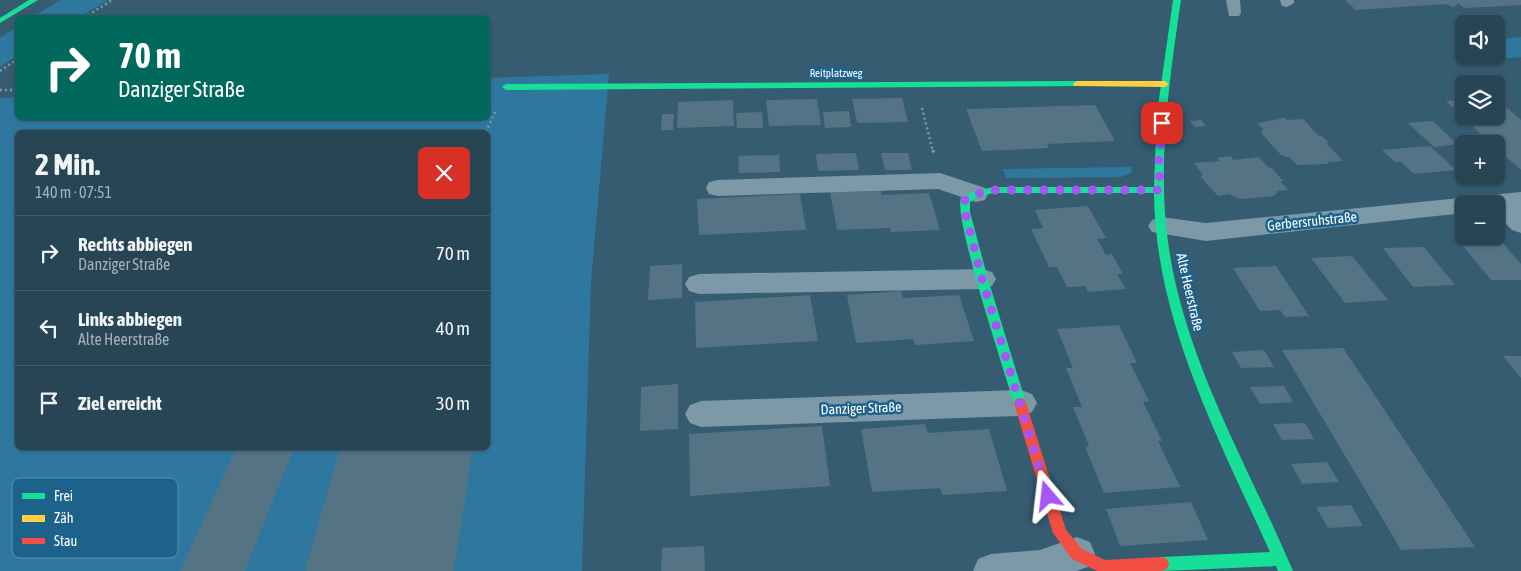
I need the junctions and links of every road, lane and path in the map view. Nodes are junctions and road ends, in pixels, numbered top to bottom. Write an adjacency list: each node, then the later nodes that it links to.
1 (34, 0): 5 (street)
2 (112, 0): 4 (path)
3 (1177, 0): 8 (street, Alte Heerstraße)
4 (89, 15)
5 (0, 21)
6 (15, 62): 7 (path)
7 (0, 70)
8 (1165, 84): 9 (street, Reitplatzweg); 15 (street, Alte Heerstraße)
9 (916, 86): 10 (street, Reitplatzweg); 13 (path)
10 (506, 87)
11 (0, 90): 12 (path)
12 (15, 90)
13 (940, 181): 14 (street); 16 (street)
14 (718, 188)
15 (1160, 190): 16 (street); 20 (street, Alte Heerstraße)
16 (976, 194): 21 (street)
17 (1455, 206): 20 (street, Gerbersruhstraße)
18 (1505, 208): 19 (street)
19 (1521, 224)
20 (1161, 226): 26 (street, Alte Heerstraße)
21 (982, 279): 22 (street); 23 (street)
22 (699, 284)
23 (1021, 403): 24 (street, Danziger Straße); 25 (street)
24 (701, 414)
25 (1077, 554): 26 (street); 27 (street)
26 (1279, 559): 28 (street, Alte Heerstraße)
27 (991, 571)
28 (1286, 571)

